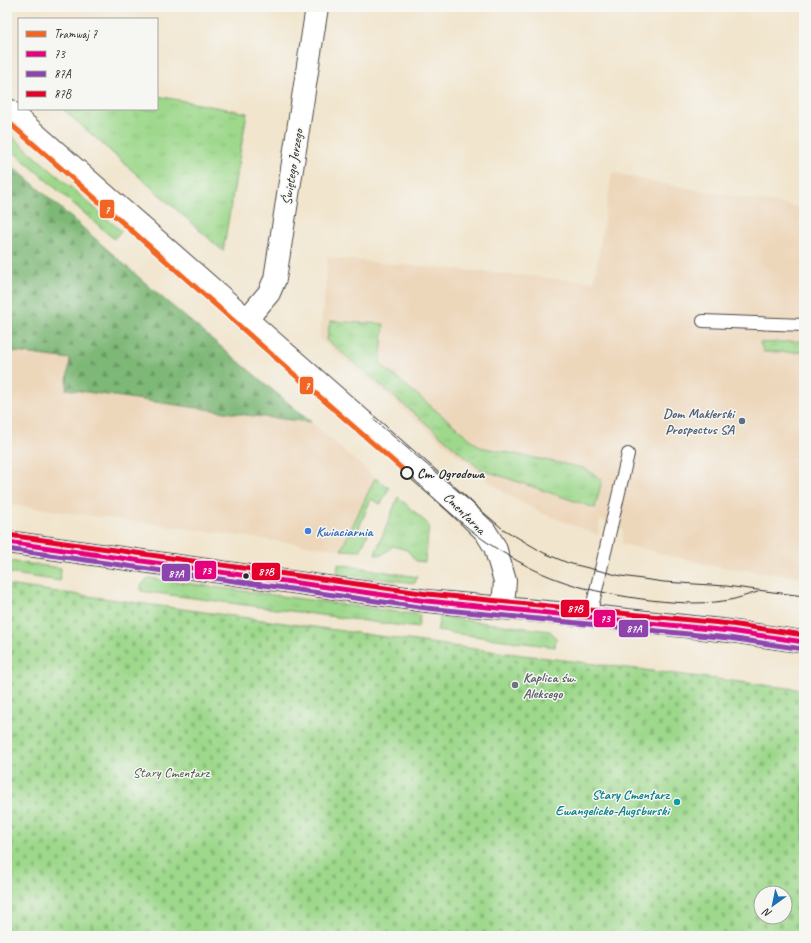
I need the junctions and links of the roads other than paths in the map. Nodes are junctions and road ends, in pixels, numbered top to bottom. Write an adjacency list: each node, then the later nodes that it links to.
1 (317, 7): 3 (street, Świętego Jerzego)
2 (7, 109): 3 (street, Cmentarna)
3 (247, 319): 8 (street, Cmentarna)
4 (703, 321): 5 (lane)
5 (804, 325)
6 (628, 454): 9 (lane)
7 (7, 542): 8 (street)
8 (503, 607): 9 (street)
9 (590, 616): 10 (street)
10 (804, 642)

